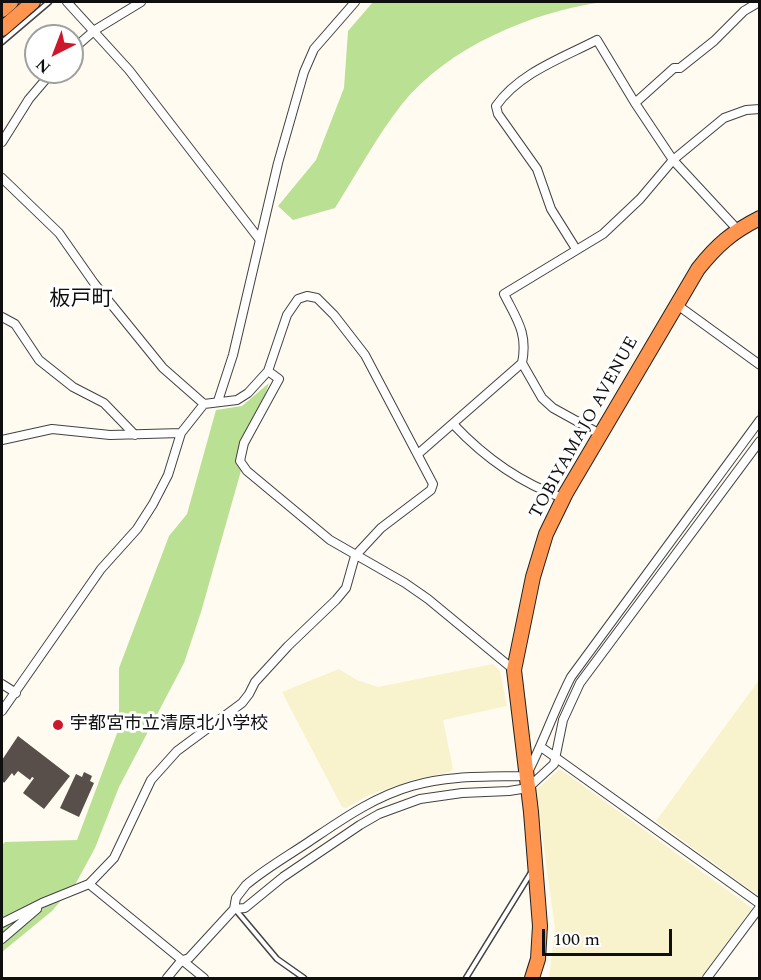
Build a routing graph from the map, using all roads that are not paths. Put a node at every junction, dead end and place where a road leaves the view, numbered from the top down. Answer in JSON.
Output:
{"nodes":[{"id":1,"x":11,"y":2,"type":"edge"},
{"id":2,"x":33,"y":2,"type":"edge"},
{"id":3,"x":49,"y":2,"type":"edge"},
{"id":4,"x":67,"y":2,"type":"edge"},
{"id":5,"x":141,"y":2,"type":"edge"},
{"id":6,"x":355,"y":2,"type":"edge"},
{"id":7,"x":759,"y":2,"type":"edge"},
{"id":8,"x":2,"y":10,"type":"edge"},
{"id":9,"x":2,"y":29,"type":"edge"},
{"id":10,"x":95,"y":30,"type":"junction"},
{"id":11,"x":84,"y":40,"type":"edge"},
{"id":12,"x":2,"y":42,"type":"edge"},
{"id":13,"x":42,"y":84,"type":"edge"},
{"id":14,"x":635,"y":103,"type":"junction"},
{"id":15,"x":759,"y":109,"type":"edge"},
{"id":16,"x":2,"y":142,"type":"edge"},
{"id":17,"x":674,"y":160,"type":"junction"},
{"id":18,"x":2,"y":178,"type":"edge"},
{"id":19,"x":759,"y":218,"type":"edge"},
{"id":20,"x":737,"y":229,"type":"junction"},
{"id":21,"x":260,"y":240,"type":"junction"},
{"id":22,"x":576,"y":249,"type":"junction"},
{"id":23,"x":676,"y":304,"type":"junction"},
{"id":24,"x":2,"y":317,"type":"edge"},
{"id":25,"x":522,"y":363,"type":"junction"},
{"id":26,"x":759,"y":365,"type":"edge"},
{"id":27,"x":268,"y":371,"type":"junction"},
{"id":28,"x":218,"y":401,"type":"junction"},
{"id":29,"x":204,"y":404,"type":"junction"},
{"id":30,"x":759,"y":420,"type":"edge"},
{"id":31,"x":453,"y":424,"type":"junction"},
{"id":32,"x":181,"y":434,"type":"junction"},
{"id":33,"x":600,"y":434,"type":"junction"},
{"id":34,"x":135,"y":435,"type":"junction"},
{"id":35,"x":2,"y":440,"type":"edge"},
{"id":36,"x":759,"y":441,"type":"edge"},
{"id":37,"x":418,"y":454,"type":"junction"},
{"id":38,"x":563,"y":498,"type":"junction"},
{"id":39,"x":355,"y":556,"type":"junction"},
{"id":40,"x":514,"y":670,"type":"junction"},
{"id":41,"x":2,"y":684,"type":"edge"},
{"id":42,"x":16,"y":693,"type":"junction"},
{"id":43,"x":2,"y":711,"type":"edge"},
{"id":44,"x":541,"y":747,"type":"junction"},
{"id":45,"x":555,"y":757,"type":"junction"},
{"id":46,"x":527,"y":782,"type":"junction"},
{"id":47,"x":535,"y":869,"type":"junction"},
{"id":48,"x":90,"y":884,"type":"junction"},
{"id":49,"x":42,"y":903,"type":"junction"},
{"id":50,"x":759,"y":906,"type":"edge"},
{"id":51,"x":234,"y":909,"type":"junction"},
{"id":52,"x":2,"y":923,"type":"edge"},
{"id":53,"x":2,"y":939,"type":"edge"},
{"id":54,"x":181,"y":961,"type":"junction"},
{"id":55,"x":167,"y":978,"type":"edge"},
{"id":56,"x":204,"y":978,"type":"edge"},
{"id":57,"x":304,"y":978,"type":"edge"},
{"id":58,"x":466,"y":978,"type":"edge"},
{"id":59,"x":532,"y":978,"type":"edge"},
{"id":60,"x":707,"y":978,"type":"edge"}],
"edges":[{"from":1,"to":8,"type":"highway"},
{"from":2,"to":9,"type":"highway"},
{"from":3,"to":12,"type":"lane"},
{"from":4,"to":10,"type":"street"},
{"from":5,"to":10,"type":"street"},
{"from":6,"to":21,"type":"street"},
{"from":7,"to":14,"type":"street"},
{"from":10,"to":11,"type":"street"},
{"from":10,"to":21,"type":"street"},
{"from":13,"to":16,"type":"street"},
{"from":14,"to":17,"type":"street"},
{"from":14,"to":22,"type":"street"},
{"from":15,"to":17,"type":"street"},
{"from":17,"to":20,"type":"street"},
{"from":17,"to":22,"type":"street"},
{"from":18,"to":29,"type":"street"},
{"from":19,"to":20,"type":"highway","name":"TOBIYAMAJO AVENUE"},
{"from":20,"to":23,"type":"highway","name":"TOBIYAMAJO AVENUE"},
{"from":21,"to":28,"type":"street"},
{"from":22,"to":25,"type":"street"},
{"from":23,"to":26,"type":"street"},
{"from":23,"to":33,"type":"highway","name":"TOBIYAMAJO AVENUE"},
{"from":24,"to":34,"type":"street"},
{"from":25,"to":31,"type":"street"},
{"from":25,"to":33,"type":"street"},
{"from":27,"to":28,"type":"street"},
{"from":27,"to":37,"type":"street"},
{"from":27,"to":39,"type":"street"},
{"from":28,"to":29,"type":"street"},
{"from":29,"to":32,"type":"street"},
{"from":30,"to":44,"type":"street"},
{"from":31,"to":37,"type":"street"},
{"from":31,"to":38,"type":"street"},
{"from":32,"to":34,"type":"street"},
{"from":32,"to":42,"type":"street"},
{"from":33,"to":38,"type":"highway","name":"TOBIYAMAJO AVENUE"},
{"from":34,"to":35,"type":"street"},
{"from":36,"to":45,"type":"street"},
{"from":37,"to":39,"type":"street"},
{"from":38,"to":40,"type":"highway","name":"TOBIYAMAJO AVENUE"},
{"from":39,"to":40,"type":"street"},
{"from":39,"to":48,"type":"street"},
{"from":40,"to":46,"type":"highway","name":"TOBIYAMAJO AVENUE"},
{"from":41,"to":42,"type":"street"},
{"from":42,"to":43,"type":"street"},
{"from":44,"to":45,"type":"street"},
{"from":44,"to":46,"type":"street"},
{"from":45,"to":46,"type":"street"},
{"from":45,"to":50,"type":"street"},
{"from":46,"to":47,"type":"highway","name":"TOBIYAMAJO AVENUE"},
{"from":46,"to":51,"type":"street"},
{"from":46,"to":51,"type":"street"},
{"from":47,"to":58,"type":"lane"},
{"from":47,"to":59,"type":"highway","name":"TOBIYAMAJO AVENUE"},
{"from":48,"to":49,"type":"street"},
{"from":48,"to":54,"type":"street"},
{"from":49,"to":52,"type":"street"},
{"from":49,"to":53,"type":"street"},
{"from":50,"to":60,"type":"street"},
{"from":51,"to":54,"type":"street"},
{"from":51,"to":57,"type":"lane"},
{"from":54,"to":55,"type":"street"},
{"from":54,"to":56,"type":"street"}]}
